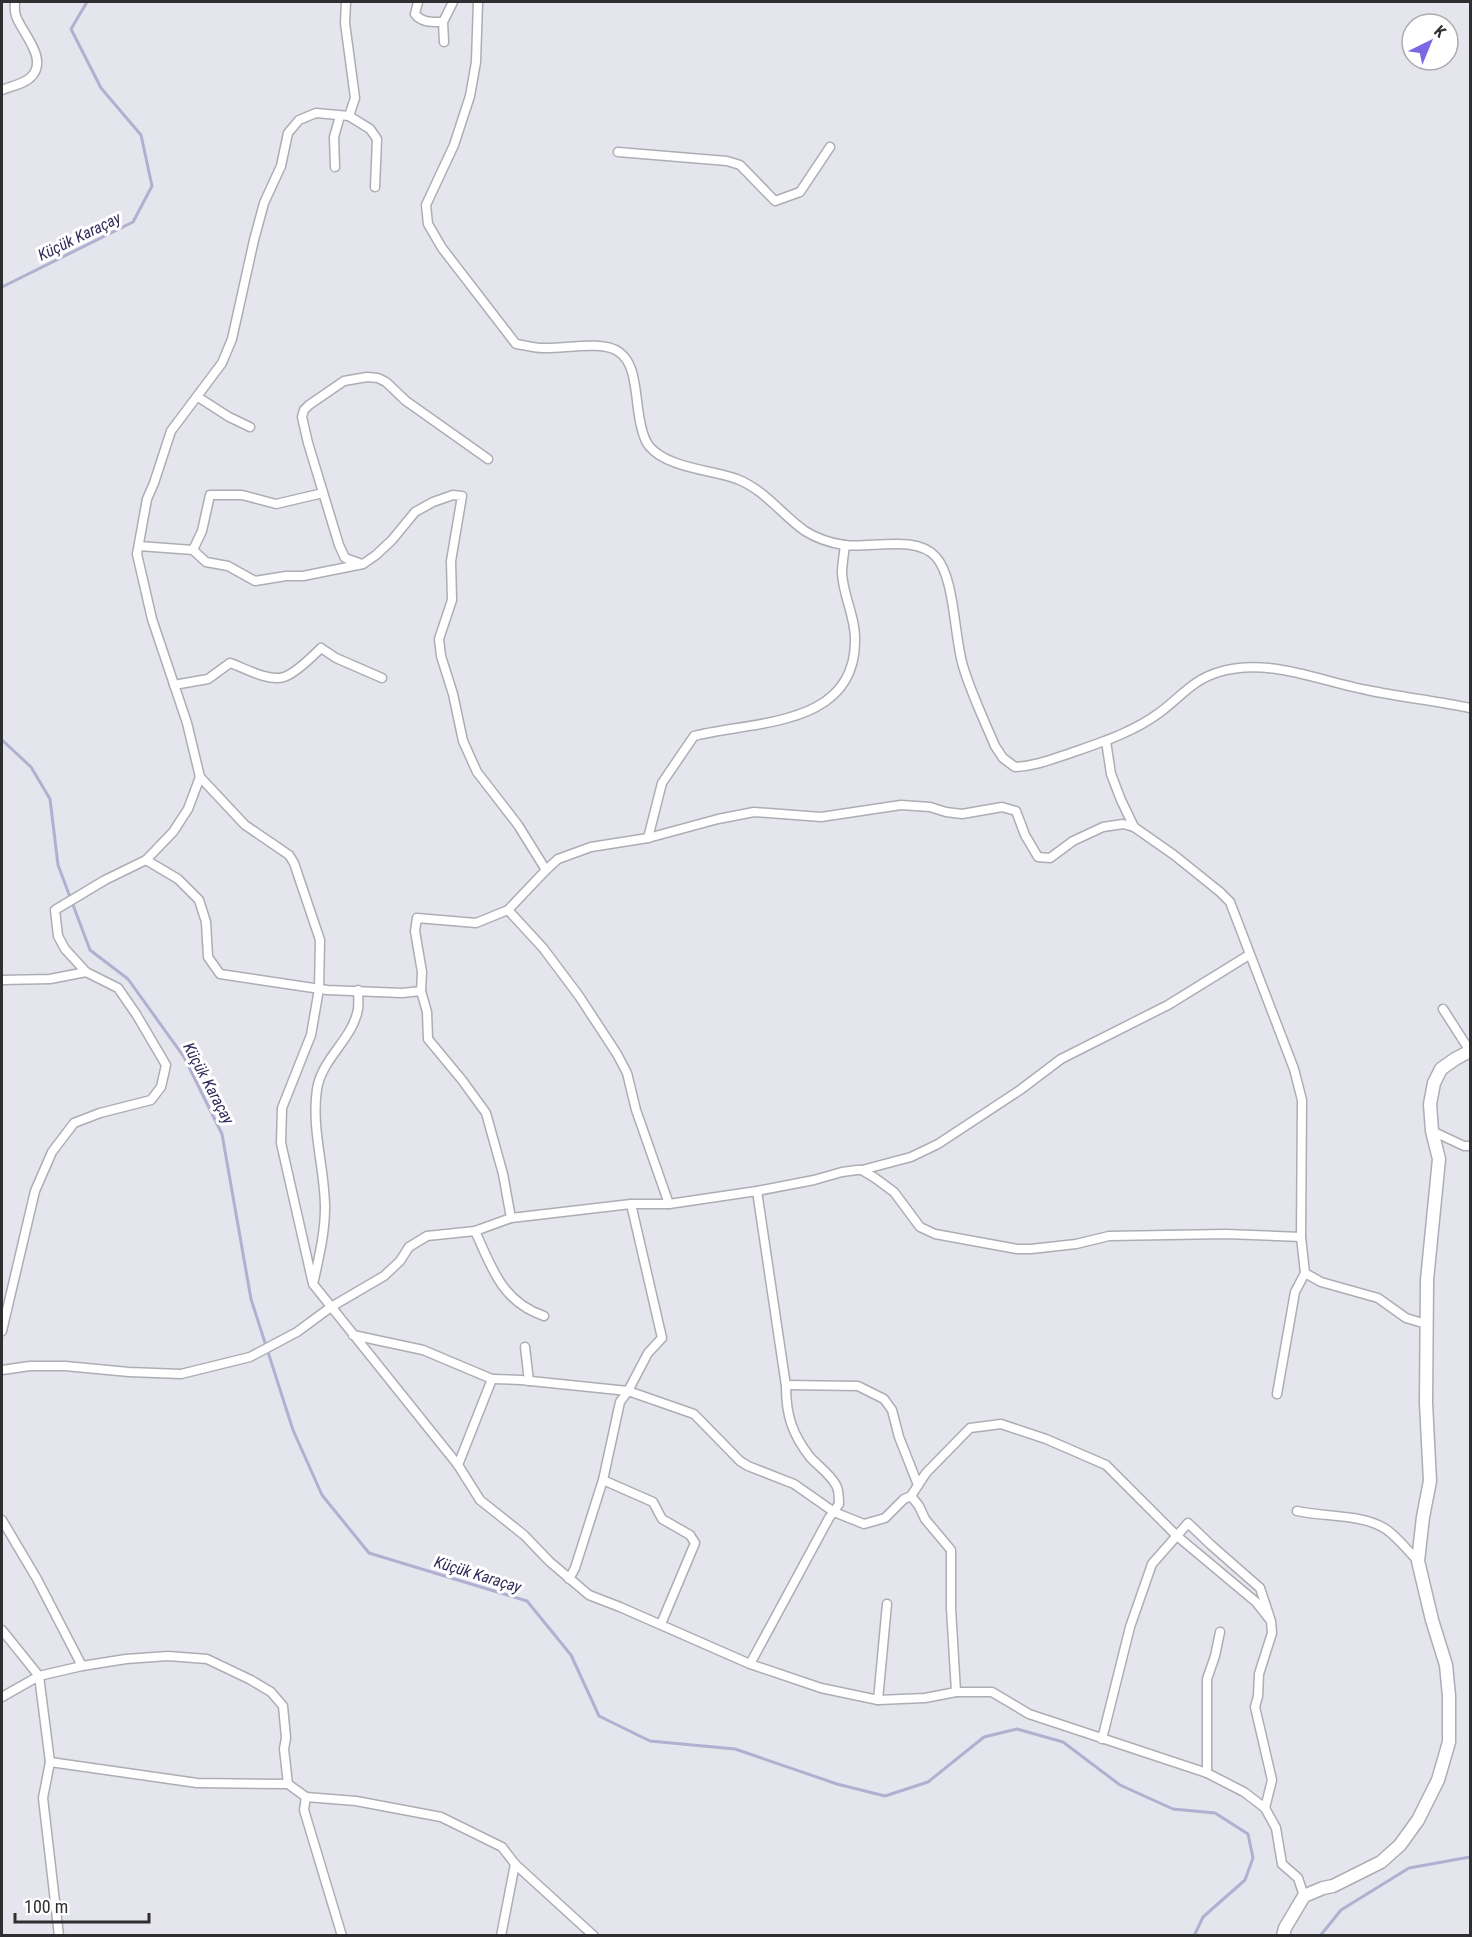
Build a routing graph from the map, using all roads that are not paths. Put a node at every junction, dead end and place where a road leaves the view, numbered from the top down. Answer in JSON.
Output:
{"nodes":[{"id":1,"x":15,"y":2,"type":"edge"},
{"id":2,"x":346,"y":2,"type":"edge"},
{"id":3,"x":418,"y":2,"type":"edge"},
{"id":4,"x":453,"y":2,"type":"edge"},
{"id":5,"x":478,"y":2,"type":"edge"},
{"id":6,"x":442,"y":22,"type":"junction"},
{"id":7,"x":444,"y":42,"type":"dead end"},
{"id":8,"x":2,"y":90,"type":"edge"},
{"id":9,"x":344,"y":116,"type":"junction"},
{"id":10,"x":830,"y":147,"type":"dead end"},
{"id":11,"x":618,"y":152,"type":"dead end"},
{"id":12,"x":335,"y":167,"type":"dead end"},
{"id":13,"x":375,"y":187,"type":"dead end"},
{"id":14,"x":198,"y":397,"type":"junction"},
{"id":15,"x":250,"y":427,"type":"dead end"},
{"id":16,"x":488,"y":459,"type":"dead end"},
{"id":17,"x":323,"y":493,"type":"junction"},
{"id":18,"x":845,"y":545,"type":"junction"},
{"id":19,"x":140,"y":546,"type":"junction"},
{"id":20,"x":193,"y":550,"type":"junction"},
{"id":21,"x":363,"y":564,"type":"junction"},
{"id":22,"x":382,"y":678,"type":"dead end"},
{"id":23,"x":174,"y":685,"type":"junction"},
{"id":24,"x":1470,"y":708,"type":"edge"},
{"id":25,"x":1106,"y":741,"type":"junction"},
{"id":26,"x":200,"y":777,"type":"junction"},
{"id":27,"x":1134,"y":827,"type":"junction"},
{"id":28,"x":648,"y":838,"type":"junction"},
{"id":29,"x":146,"y":860,"type":"junction"},
{"id":30,"x":546,"y":870,"type":"junction"},
{"id":31,"x":508,"y":910,"type":"junction"},
{"id":32,"x":1249,"y":955,"type":"junction"},
{"id":33,"x":86,"y":972,"type":"junction"},
{"id":34,"x":2,"y":980,"type":"edge"},
{"id":35,"x":319,"y":989,"type":"junction"},
{"id":36,"x":358,"y":990,"type":"junction"},
{"id":37,"x":421,"y":991,"type":"junction"},
{"id":38,"x":1443,"y":1010,"type":"dead end"},
{"id":39,"x":1470,"y":1051,"type":"edge"},
{"id":40,"x":1432,"y":1131,"type":"junction"},
{"id":41,"x":1470,"y":1146,"type":"edge"},
{"id":42,"x":862,"y":1170,"type":"junction"},
{"id":43,"x":757,"y":1191,"type":"junction"},
{"id":44,"x":631,"y":1204,"type":"junction"},
{"id":45,"x":669,"y":1204,"type":"junction"},
{"id":46,"x":511,"y":1218,"type":"junction"},
{"id":47,"x":476,"y":1231,"type":"junction"},
{"id":48,"x":1301,"y":1237,"type":"junction"},
{"id":49,"x":1305,"y":1272,"type":"junction"},
{"id":50,"x":313,"y":1284,"type":"junction"},
{"id":51,"x":331,"y":1307,"type":"junction"},
{"id":52,"x":544,"y":1316,"type":"dead end"},
{"id":53,"x":1426,"y":1324,"type":"junction"},
{"id":54,"x":2,"y":1331,"type":"edge"},
{"id":55,"x":353,"y":1335,"type":"junction"},
{"id":56,"x":525,"y":1347,"type":"dead end"},
{"id":57,"x":2,"y":1370,"type":"edge"},
{"id":58,"x":492,"y":1379,"type":"junction"},
{"id":59,"x":529,"y":1381,"type":"junction"},
{"id":60,"x":786,"y":1384,"type":"junction"},
{"id":61,"x":628,"y":1391,"type":"junction"},
{"id":62,"x":1277,"y":1394,"type":"dead end"},
{"id":63,"x":458,"y":1465,"type":"junction"},
{"id":64,"x":603,"y":1480,"type":"junction"},
{"id":65,"x":918,"y":1485,"type":"junction"},
{"id":66,"x":911,"y":1496,"type":"junction"},
{"id":67,"x":1298,"y":1511,"type":"dead end"},
{"id":68,"x":834,"y":1512,"type":"junction"},
{"id":69,"x":2,"y":1520,"type":"edge"},
{"id":70,"x":1177,"y":1536,"type":"junction"},
{"id":71,"x":1418,"y":1561,"type":"junction"},
{"id":72,"x":569,"y":1579,"type":"junction"},
{"id":73,"x":887,"y":1604,"type":"dead end"},
{"id":74,"x":1270,"y":1621,"type":"junction"},
{"id":75,"x":661,"y":1624,"type":"junction"},
{"id":76,"x":2,"y":1630,"type":"edge"},
{"id":77,"x":1220,"y":1632,"type":"dead end"},
{"id":78,"x":750,"y":1664,"type":"junction"},
{"id":79,"x":82,"y":1666,"type":"junction"},
{"id":80,"x":39,"y":1676,"type":"junction"},
{"id":81,"x":956,"y":1692,"type":"junction"},
{"id":82,"x":2,"y":1697,"type":"edge"},
{"id":83,"x":878,"y":1700,"type":"junction"},
{"id":84,"x":1102,"y":1738,"type":"junction"},
{"id":85,"x":50,"y":1761,"type":"junction"},
{"id":86,"x":1207,"y":1773,"type":"junction"},
{"id":87,"x":288,"y":1784,"type":"junction"},
{"id":88,"x":306,"y":1797,"type":"junction"},
{"id":89,"x":1265,"y":1808,"type":"junction"},
{"id":90,"x":515,"y":1864,"type":"junction"},
{"id":91,"x":1304,"y":1896,"type":"junction"},
{"id":92,"x":59,"y":1935,"type":"edge"},
{"id":93,"x":342,"y":1935,"type":"edge"},
{"id":94,"x":501,"y":1935,"type":"edge"},
{"id":95,"x":594,"y":1935,"type":"edge"},
{"id":96,"x":1283,"y":1935,"type":"edge"}],
"edges":[{"from":1,"to":8,"type":"street"},
{"from":2,"to":9,"type":"street"},
{"from":3,"to":6,"type":"street"},
{"from":4,"to":6,"type":"street"},
{"from":5,"to":18,"type":"street"},
{"from":6,"to":7,"type":"street"},
{"from":9,"to":12,"type":"street"},
{"from":9,"to":13,"type":"street"},
{"from":9,"to":14,"type":"street"},
{"from":10,"to":11,"type":"street"},
{"from":14,"to":15,"type":"street"},
{"from":14,"to":19,"type":"street"},
{"from":16,"to":17,"type":"street"},
{"from":17,"to":20,"type":"street"},
{"from":17,"to":21,"type":"street"},
{"from":18,"to":25,"type":"street"},
{"from":18,"to":28,"type":"street"},
{"from":19,"to":20,"type":"street"},
{"from":19,"to":23,"type":"street"},
{"from":20,"to":21,"type":"street"},
{"from":21,"to":30,"type":"street"},
{"from":22,"to":23,"type":"street"},
{"from":23,"to":26,"type":"street"},
{"from":24,"to":25,"type":"street"},
{"from":25,"to":27,"type":"street"},
{"from":26,"to":29,"type":"street"},
{"from":26,"to":35,"type":"street"},
{"from":27,"to":28,"type":"street"},
{"from":27,"to":32,"type":"street"},
{"from":28,"to":30,"type":"street"},
{"from":29,"to":33,"type":"street"},
{"from":29,"to":35,"type":"street"},
{"from":30,"to":31,"type":"street"},
{"from":31,"to":37,"type":"street"},
{"from":31,"to":45,"type":"street"},
{"from":32,"to":42,"type":"street"},
{"from":32,"to":48,"type":"street"},
{"from":33,"to":34,"type":"street"},
{"from":33,"to":54,"type":"street"},
{"from":35,"to":36,"type":"street"},
{"from":35,"to":50,"type":"street"},
{"from":36,"to":37,"type":"street"},
{"from":36,"to":50,"type":"street"},
{"from":37,"to":46,"type":"street"},
{"from":38,"to":39,"type":"street"},
{"from":39,"to":40,"type":"street"},
{"from":40,"to":41,"type":"street"},
{"from":40,"to":53,"type":"street"},
{"from":42,"to":43,"type":"street"},
{"from":42,"to":48,"type":"street"},
{"from":43,"to":45,"type":"street"},
{"from":43,"to":60,"type":"street"},
{"from":44,"to":45,"type":"street"},
{"from":44,"to":46,"type":"street"},
{"from":44,"to":61,"type":"street"},
{"from":46,"to":47,"type":"street"},
{"from":47,"to":51,"type":"street"},
{"from":47,"to":52,"type":"street"},
{"from":48,"to":49,"type":"street"},
{"from":49,"to":53,"type":"street"},
{"from":49,"to":62,"type":"street"},
{"from":50,"to":51,"type":"street"},
{"from":51,"to":55,"type":"street"},
{"from":51,"to":57,"type":"street"},
{"from":53,"to":71,"type":"street"},
{"from":55,"to":58,"type":"street"},
{"from":55,"to":63,"type":"street"},
{"from":56,"to":59,"type":"street"},
{"from":58,"to":59,"type":"street"},
{"from":58,"to":63,"type":"street"},
{"from":59,"to":61,"type":"street"},
{"from":60,"to":65,"type":"street"},
{"from":60,"to":68,"type":"street"},
{"from":61,"to":64,"type":"street"},
{"from":61,"to":68,"type":"street"},
{"from":63,"to":72,"type":"street"},
{"from":64,"to":72,"type":"street"},
{"from":64,"to":75,"type":"street"},
{"from":65,"to":66,"type":"street"},
{"from":65,"to":70,"type":"street"},
{"from":66,"to":68,"type":"street"},
{"from":66,"to":81,"type":"street"},
{"from":67,"to":71,"type":"street"},
{"from":68,"to":78,"type":"street"},
{"from":69,"to":79,"type":"street"},
{"from":70,"to":74,"type":"street"},
{"from":70,"to":74,"type":"street"},
{"from":70,"to":84,"type":"street"},
{"from":71,"to":91,"type":"street"},
{"from":72,"to":75,"type":"street"},
{"from":73,"to":83,"type":"street"},
{"from":74,"to":89,"type":"street"},
{"from":75,"to":78,"type":"street"},
{"from":76,"to":80,"type":"street"},
{"from":77,"to":86,"type":"street"},
{"from":78,"to":83,"type":"street"},
{"from":79,"to":80,"type":"street"},
{"from":79,"to":87,"type":"street"},
{"from":80,"to":82,"type":"street"},
{"from":80,"to":85,"type":"street"},
{"from":81,"to":83,"type":"street"},
{"from":81,"to":84,"type":"street"},
{"from":84,"to":86,"type":"street"},
{"from":85,"to":87,"type":"street"},
{"from":85,"to":92,"type":"street"},
{"from":86,"to":89,"type":"street"},
{"from":87,"to":88,"type":"street"},
{"from":88,"to":90,"type":"street"},
{"from":88,"to":93,"type":"street"},
{"from":89,"to":91,"type":"street"},
{"from":90,"to":94,"type":"street"},
{"from":90,"to":95,"type":"street"},
{"from":91,"to":96,"type":"street"}]}
